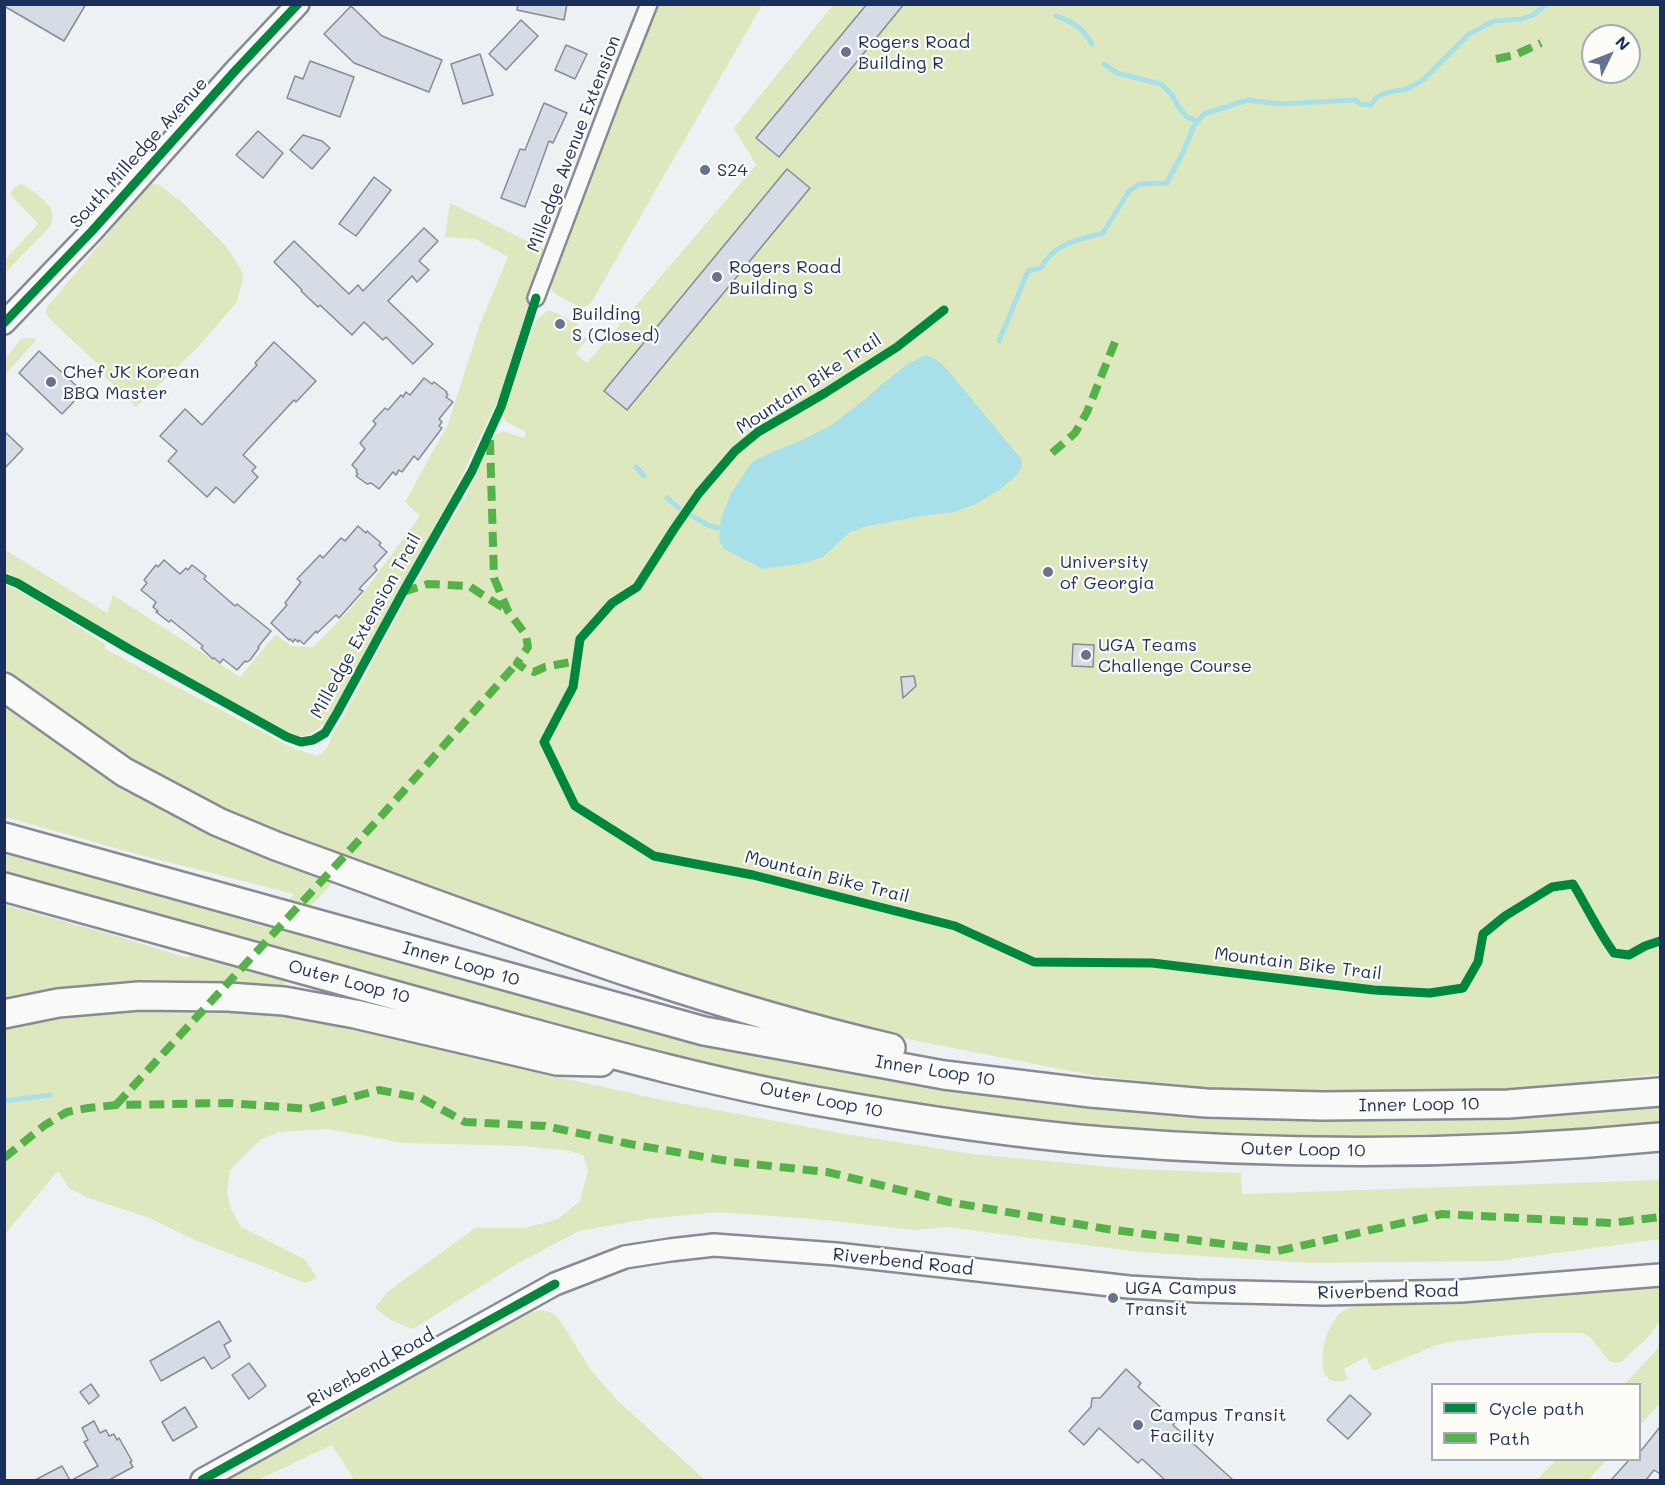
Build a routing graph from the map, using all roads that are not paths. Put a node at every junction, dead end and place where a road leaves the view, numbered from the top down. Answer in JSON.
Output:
{"nodes":[{"id":1,"x":298,"y":4,"type":"edge"},
{"id":2,"x":649,"y":4,"type":"edge"},
{"id":3,"x":536,"y":298,"type":"dead end"},
{"id":4,"x":27,"y":299,"type":"junction"},
{"id":5,"x":4,"y":307,"type":"edge"},
{"id":6,"x":4,"y":323,"type":"edge"},
{"id":7,"x":4,"y":687,"type":"edge"},
{"id":8,"x":4,"y":837,"type":"edge"},
{"id":9,"x":4,"y":887,"type":"edge"},
{"id":10,"x":4,"y":1014,"type":"edge"},
{"id":11,"x":641,"y":1062,"type":"junction"},
{"id":12,"x":1660,"y":1092,"type":"edge"},
{"id":13,"x":1091,"y":1094,"type":"junction"},
{"id":14,"x":1660,"y":1137,"type":"edge"},
{"id":15,"x":1660,"y":1275,"type":"edge"},
{"id":16,"x":202,"y":1480,"type":"edge"}],
"edges":[{"from":1,"to":4,"type":"street","name":"South Milledge Avenue"},
{"from":2,"to":3,"type":"street","name":"Milledge Avenue Extension"},
{"from":4,"to":5,"type":"street"},
{"from":4,"to":6,"type":"street","name":"South Milledge Avenue"},
{"from":7,"to":13,"type":"highway"},
{"from":8,"to":13,"type":"highway","name":"Inner Loop 10"},
{"from":9,"to":11,"type":"highway","name":"Outer Loop 10"},
{"from":10,"to":11,"type":"highway"},
{"from":11,"to":14,"type":"highway","name":"Outer Loop 10"},
{"from":12,"to":13,"type":"highway","name":"Inner Loop 10"},
{"from":15,"to":16,"type":"street","name":"Riverbend Road"}]}
